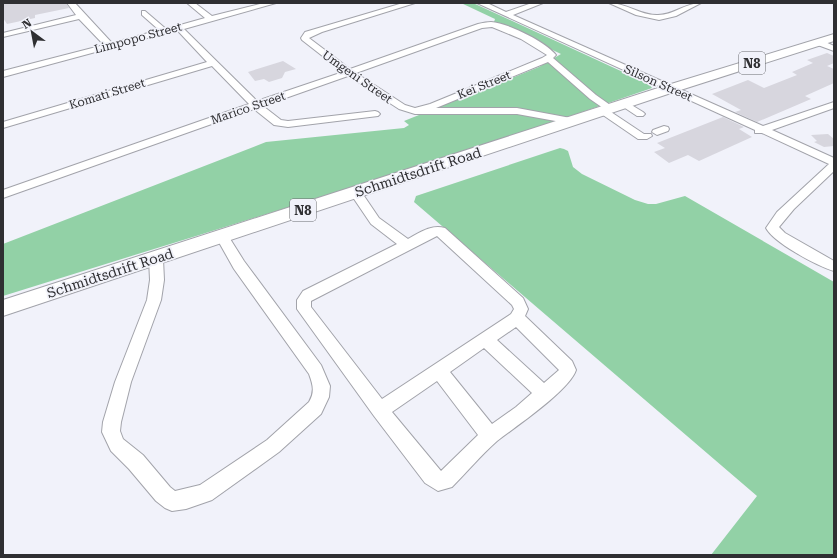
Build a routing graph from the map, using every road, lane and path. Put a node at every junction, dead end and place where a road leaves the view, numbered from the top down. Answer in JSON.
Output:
{"nodes":[{"id":1,"x":71,"y":3,"type":"edge"},
{"id":2,"x":191,"y":3,"type":"edge"},
{"id":3,"x":272,"y":3,"type":"edge"},
{"id":4,"x":411,"y":3,"type":"edge"},
{"id":5,"x":481,"y":3,"type":"edge"},
{"id":6,"x":539,"y":3,"type":"edge"},
{"id":7,"x":613,"y":3,"type":"edge"},
{"id":8,"x":698,"y":3,"type":"edge"},
{"id":9,"x":257,"y":5,"type":"edge"},
{"id":10,"x":145,"y":13,"type":"dead end"},
{"id":11,"x":507,"y":14,"type":"junction"},
{"id":12,"x":82,"y":16,"type":"junction"},
{"id":13,"x":211,"y":19,"type":"junction"},
{"id":14,"x":178,"y":28,"type":"junction"},
{"id":15,"x":164,"y":32,"type":"junction"},
{"id":16,"x":3,"y":35,"type":"edge"},
{"id":17,"x":834,"y":38,"type":"edge"},
{"id":18,"x":818,"y":42,"type":"junction"},
{"id":19,"x":110,"y":46,"type":"junction"},
{"id":20,"x":834,"y":50,"type":"edge"},
{"id":21,"x":550,"y":57,"type":"junction"},
{"id":22,"x":212,"y":63,"type":"junction"},
{"id":23,"x":350,"y":72,"type":"junction"},
{"id":24,"x":3,"y":74,"type":"edge"},
{"id":25,"x":671,"y":89,"type":"junction"},
{"id":26,"x":625,"y":104,"type":"junction"},
{"id":27,"x":255,"y":105,"type":"junction"},
{"id":28,"x":834,"y":105,"type":"edge"},
{"id":29,"x":606,"y":110,"type":"junction"},
{"id":30,"x":415,"y":111,"type":"junction"},
{"id":31,"x":701,"y":112,"type":"dead end"},
{"id":32,"x":375,"y":114,"type":"dead end"},
{"id":33,"x":640,"y":114,"type":"dead end"},
{"id":34,"x":572,"y":121,"type":"junction"},
{"id":35,"x":3,"y":126,"type":"edge"},
{"id":36,"x":763,"y":130,"type":"junction"},
{"id":37,"x":647,"y":136,"type":"dead end"},
{"id":38,"x":834,"y":164,"type":"edge"},
{"id":39,"x":356,"y":193,"type":"junction"},
{"id":40,"x":3,"y":194,"type":"edge"},
{"id":41,"x":222,"y":237,"type":"junction"},
{"id":42,"x":407,"y":245,"type":"junction"},
{"id":43,"x":156,"y":259,"type":"junction"},
{"id":44,"x":834,"y":266,"type":"edge"},
{"id":45,"x":3,"y":308,"type":"edge"},
{"id":46,"x":517,"y":318,"type":"junction"},
{"id":47,"x":485,"y":339,"type":"junction"},
{"id":48,"x":438,"y":370,"type":"junction"},
{"id":49,"x":544,"y":394,"type":"junction"},
{"id":50,"x":380,"y":410,"type":"junction"},
{"id":51,"x":490,"y":436,"type":"junction"}],
"edges":[{"from":1,"to":12,"type":"street"},
{"from":2,"to":13,"type":"street"},
{"from":3,"to":9,"type":"street","name":"Limpopo Street"},
{"from":4,"to":23,"type":"street","name":"Umgeni Street"},
{"from":5,"to":11,"type":"street","name":"Silson Street"},
{"from":6,"to":11,"type":"street"},
{"from":7,"to":8,"type":"street"},
{"from":9,"to":13,"type":"street","name":"Limpopo Street"},
{"from":10,"to":15,"type":"street"},
{"from":11,"to":25,"type":"street","name":"Silson Street"},
{"from":12,"to":16,"type":"street"},
{"from":12,"to":19,"type":"street"},
{"from":13,"to":14,"type":"street","name":"Limpopo Street"},
{"from":14,"to":15,"type":"street","name":"Limpopo Street"},
{"from":14,"to":22,"type":"street"},
{"from":15,"to":19,"type":"street","name":"Limpopo Street"},
{"from":17,"to":18,"type":"highway","name":"Schmidtsdrift Road","number":"N8"},
{"from":18,"to":20,"type":"street"},
{"from":18,"to":25,"type":"highway","name":"Schmidtsdrift Road","number":"N8"},
{"from":19,"to":24,"type":"street","name":"Limpopo Street"},
{"from":21,"to":23,"type":"street","name":"Marico Street"},
{"from":21,"to":29,"type":"street"},
{"from":21,"to":30,"type":"street","name":"Kei Street"},
{"from":22,"to":27,"type":"street"},
{"from":22,"to":35,"type":"street","name":"Komati Street"},
{"from":23,"to":27,"type":"street","name":"Marico Street"},
{"from":23,"to":30,"type":"street","name":"Umgeni Street"},
{"from":25,"to":26,"type":"highway","name":"Schmidtsdrift Road","number":"N8"},
{"from":25,"to":36,"type":"street","name":"Silson Street"},
{"from":26,"to":29,"type":"highway","name":"Schmidtsdrift Road","number":"N8"},
{"from":26,"to":33,"type":"street"},
{"from":27,"to":32,"type":"street"},
{"from":27,"to":40,"type":"street","name":"Marico Street"},
{"from":28,"to":36,"type":"street"},
{"from":29,"to":34,"type":"highway","name":"Schmidtsdrift Road","number":"N8"},
{"from":29,"to":37,"type":"street"},
{"from":30,"to":34,"type":"street"},
{"from":31,"to":36,"type":"street"},
{"from":34,"to":39,"type":"highway","name":"Schmidtsdrift Road","number":"N8"},
{"from":36,"to":38,"type":"street","name":"Silson Street"},
{"from":38,"to":44,"type":"street"},
{"from":39,"to":41,"type":"highway","name":"Schmidtsdrift Road","number":"N8"},
{"from":39,"to":42,"type":"street"},
{"from":41,"to":43,"type":"highway","name":"Schmidtsdrift Road","number":"N8"},
{"from":41,"to":43,"type":"street"},
{"from":42,"to":46,"type":"street"},
{"from":42,"to":50,"type":"street"},
{"from":43,"to":45,"type":"highway","name":"Schmidtsdrift Road","number":"N8"},
{"from":46,"to":47,"type":"street"},
{"from":46,"to":49,"type":"street"},
{"from":47,"to":48,"type":"street"},
{"from":47,"to":49,"type":"street"},
{"from":48,"to":50,"type":"street"},
{"from":48,"to":51,"type":"street"},
{"from":49,"to":51,"type":"street"},
{"from":50,"to":51,"type":"street"}]}
